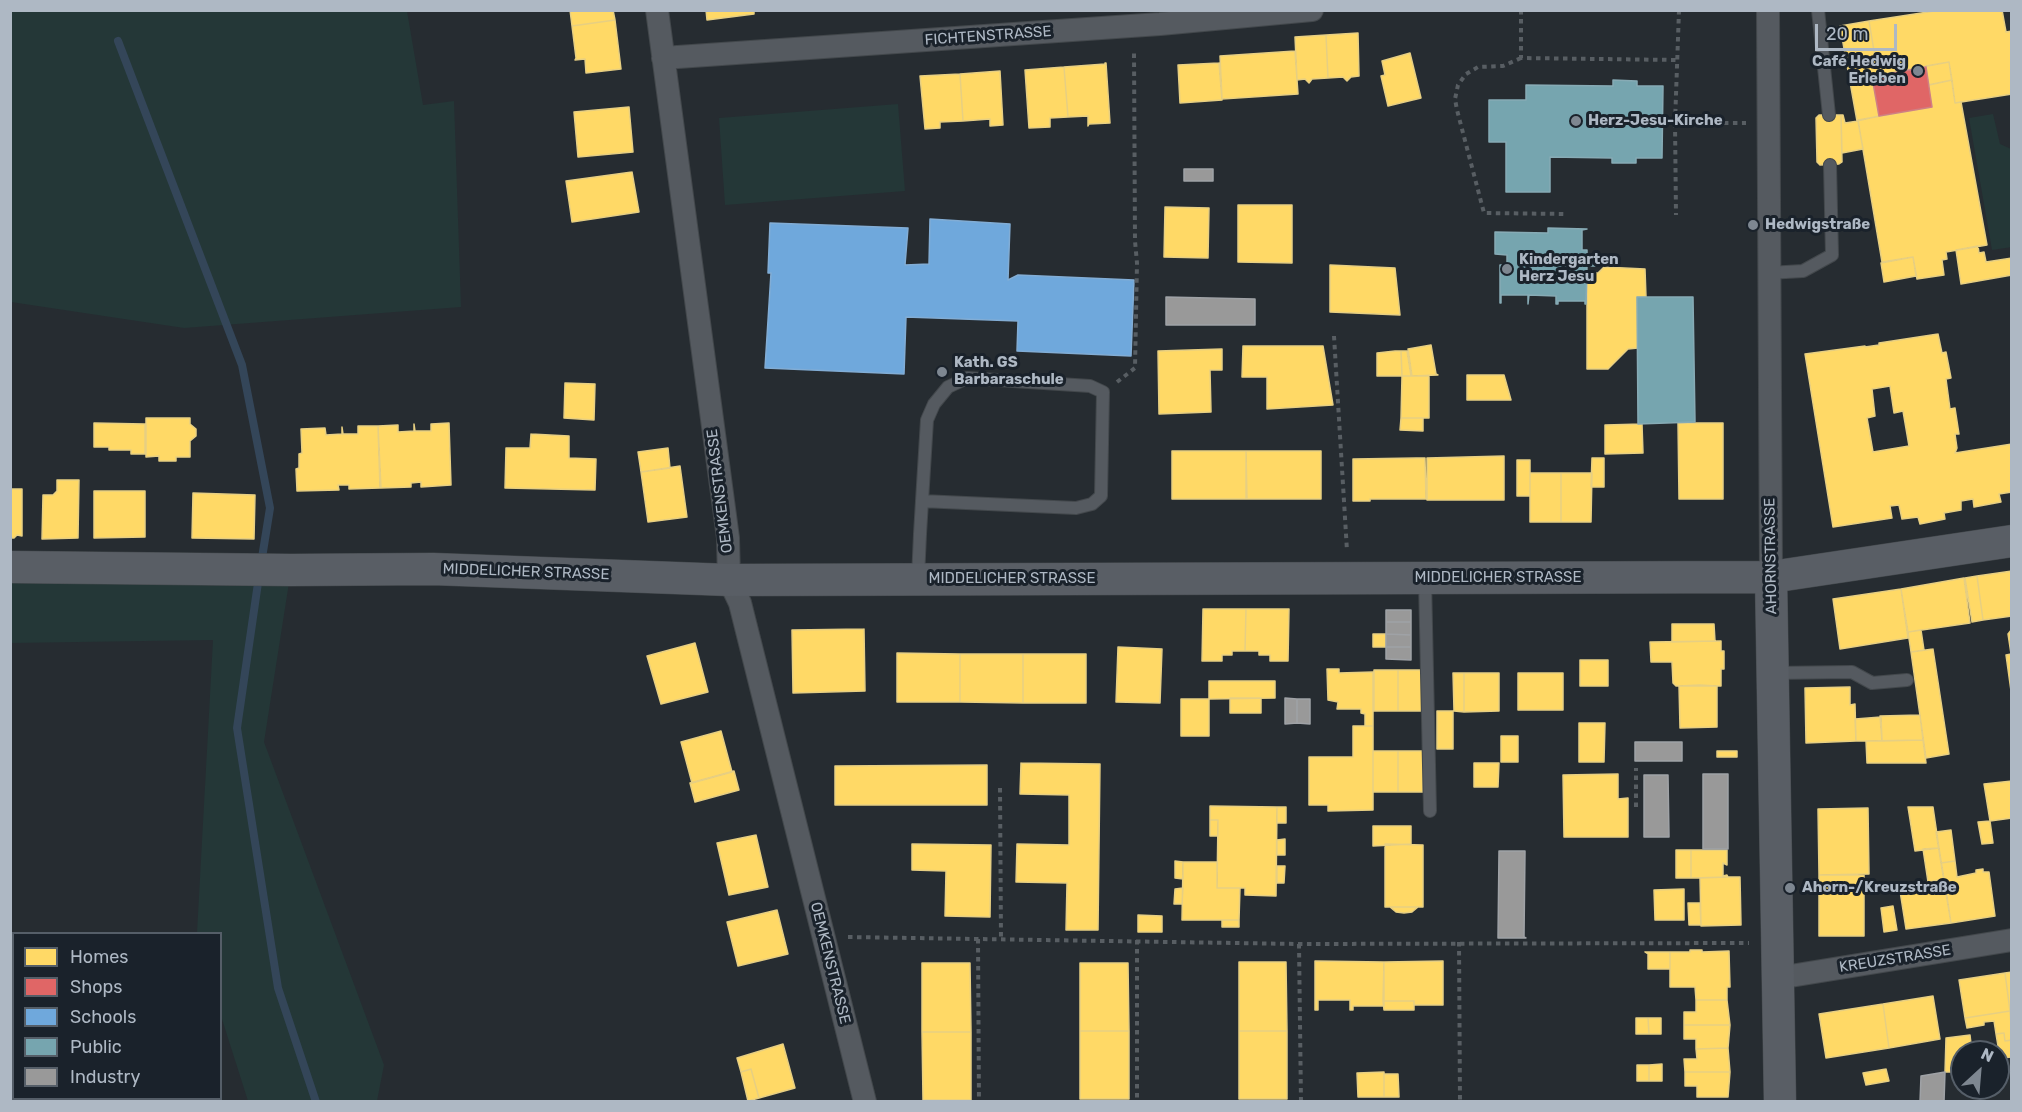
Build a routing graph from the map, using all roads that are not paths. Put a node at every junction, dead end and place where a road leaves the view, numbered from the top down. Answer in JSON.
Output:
{"nodes":[{"id":1,"x":657,"y":10,"type":"edge"},
{"id":2,"x":1312,"y":10,"type":"edge"},
{"id":3,"x":1767,"y":10,"type":"edge"},
{"id":4,"x":1818,"y":10,"type":"edge"},
{"id":5,"x":1165,"y":17,"type":"edge"},
{"id":6,"x":663,"y":58,"type":"junction"},
{"id":7,"x":1829,"y":115,"type":"dead end"},
{"id":8,"x":1830,"y":165,"type":"dead end"},
{"id":9,"x":1768,"y":273,"type":"junction"},
{"id":10,"x":922,"y":501,"type":"junction"},
{"id":11,"x":2012,"y":541,"type":"edge"},
{"id":12,"x":10,"y":567,"type":"edge"},
{"id":13,"x":1771,"y":577,"type":"junction"},
{"id":14,"x":1425,"y":578,"type":"junction"},
{"id":15,"x":729,"y":580,"type":"junction"},
{"id":16,"x":918,"y":580,"type":"junction"},
{"id":17,"x":1772,"y":673,"type":"junction"},
{"id":18,"x":1907,"y":680,"type":"dead end"},
{"id":19,"x":1430,"y":811,"type":"dead end"},
{"id":20,"x":2012,"y":940,"type":"edge"},
{"id":21,"x":1778,"y":978,"type":"junction"},
{"id":22,"x":865,"y":1101,"type":"edge"},
{"id":23,"x":1780,"y":1101,"type":"edge"}],
"edges":[{"from":1,"to":6,"type":"street","name":"OEMKENSTRASSE"},
{"from":2,"to":5,"type":"street","name":"FICHTENSTRASSE"},
{"from":3,"to":9,"type":"street","name":"AHORNSTRASSE"},
{"from":4,"to":7,"type":"lane"},
{"from":5,"to":6,"type":"street","name":"FICHTENSTRASSE"},
{"from":6,"to":15,"type":"street","name":"OEMKENSTRASSE"},
{"from":8,"to":9,"type":"lane"},
{"from":9,"to":13,"type":"street","name":"AHORNSTRASSE"},
{"from":10,"to":10,"type":"lane"},
{"from":10,"to":16,"type":"lane"},
{"from":11,"to":13,"type":"street","name":"MIDDELICHER STRASSE"},
{"from":12,"to":15,"type":"street","name":"MIDDELICHER STRASSE"},
{"from":13,"to":14,"type":"street","name":"MIDDELICHER STRASSE"},
{"from":13,"to":17,"type":"street","name":"AHORNSTRASSE"},
{"from":14,"to":16,"type":"street","name":"MIDDELICHER STRASSE"},
{"from":14,"to":19,"type":"lane"},
{"from":15,"to":16,"type":"street","name":"MIDDELICHER STRASSE"},
{"from":15,"to":22,"type":"street","name":"OEMKENSTRASSE"},
{"from":17,"to":18,"type":"lane"},
{"from":17,"to":21,"type":"street","name":"AHORNSTRASSE"},
{"from":20,"to":21,"type":"street","name":"KREUZSTRASSE"},
{"from":21,"to":23,"type":"street","name":"AHORNSTRASSE"}]}
